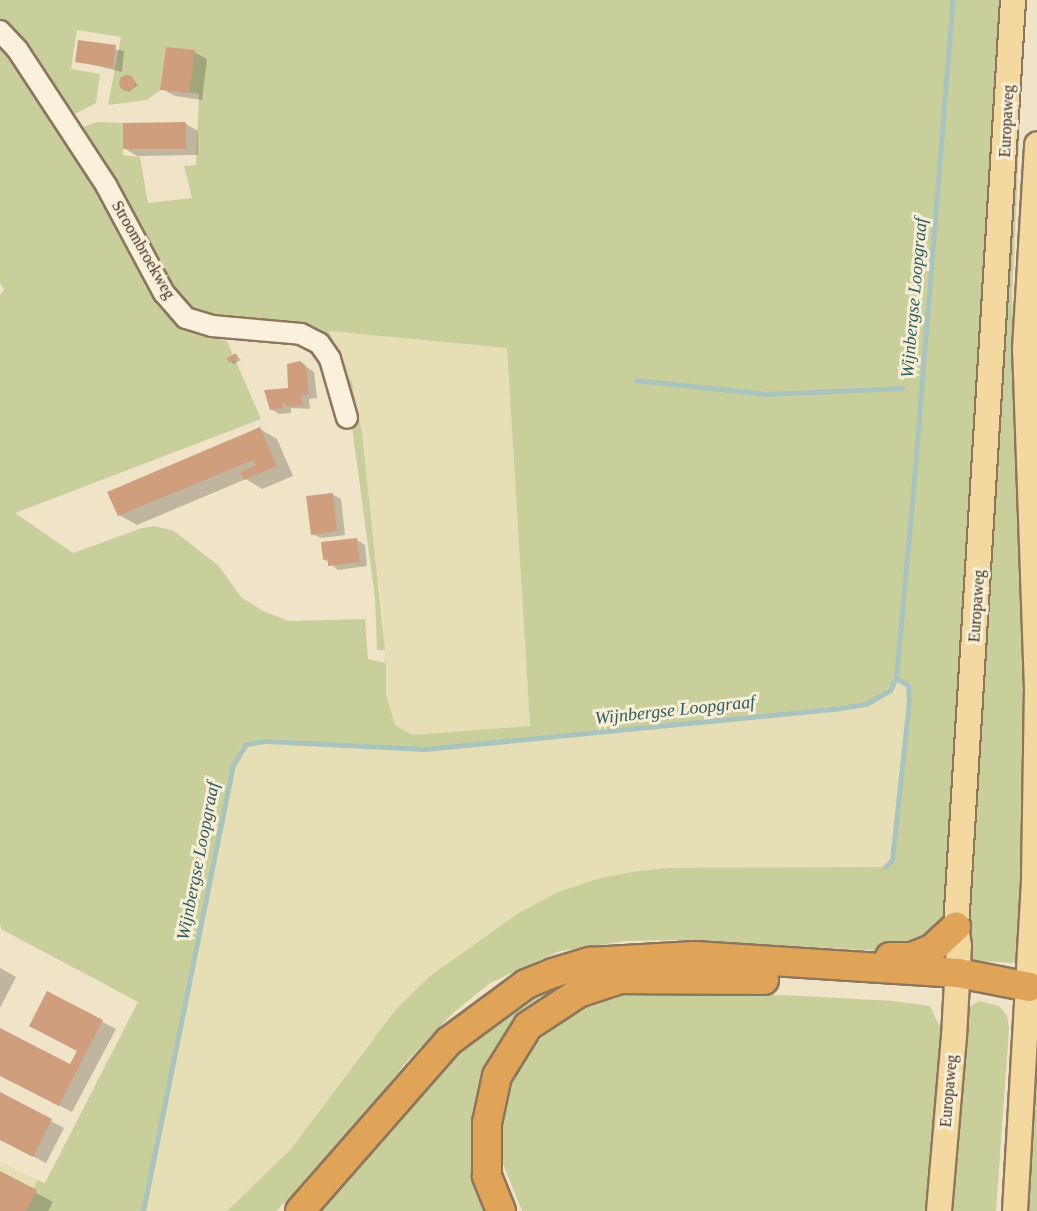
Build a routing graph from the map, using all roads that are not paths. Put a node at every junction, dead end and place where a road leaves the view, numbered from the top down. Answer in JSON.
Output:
{"nodes":[{"id":1,"x":1013,"y":0,"type":"edge"},
{"id":2,"x":0,"y":32,"type":"edge"},
{"id":3,"x":1037,"y":144,"type":"edge"},
{"id":4,"x":347,"y":418,"type":"dead end"},
{"id":5,"x":956,"y":927,"type":"junction"},
{"id":6,"x":829,"y":965,"type":"junction"},
{"id":7,"x":958,"y":982,"type":"junction"},
{"id":8,"x":1030,"y":987,"type":"junction"},
{"id":9,"x":300,"y":1211,"type":"edge"},
{"id":10,"x":501,"y":1211,"type":"edge"},
{"id":11,"x":939,"y":1211,"type":"edge"},
{"id":12,"x":1015,"y":1211,"type":"edge"}],
"edges":[{"from":1,"to":5,"type":"main road","name":"Europaweg"},
{"from":2,"to":4,"type":"street","name":"Stroombroekweg"},
{"from":3,"to":8,"type":"main road","name":"Europaweg"},
{"from":5,"to":6,"type":"highway"},
{"from":5,"to":7,"type":"main road","name":"Europaweg"},
{"from":6,"to":7,"type":"highway"},
{"from":6,"to":9,"type":"highway"},
{"from":7,"to":8,"type":"highway"},
{"from":7,"to":10,"type":"highway"},
{"from":7,"to":11,"type":"main road","name":"Europaweg"},
{"from":8,"to":12,"type":"main road","name":"Europaweg"}]}
